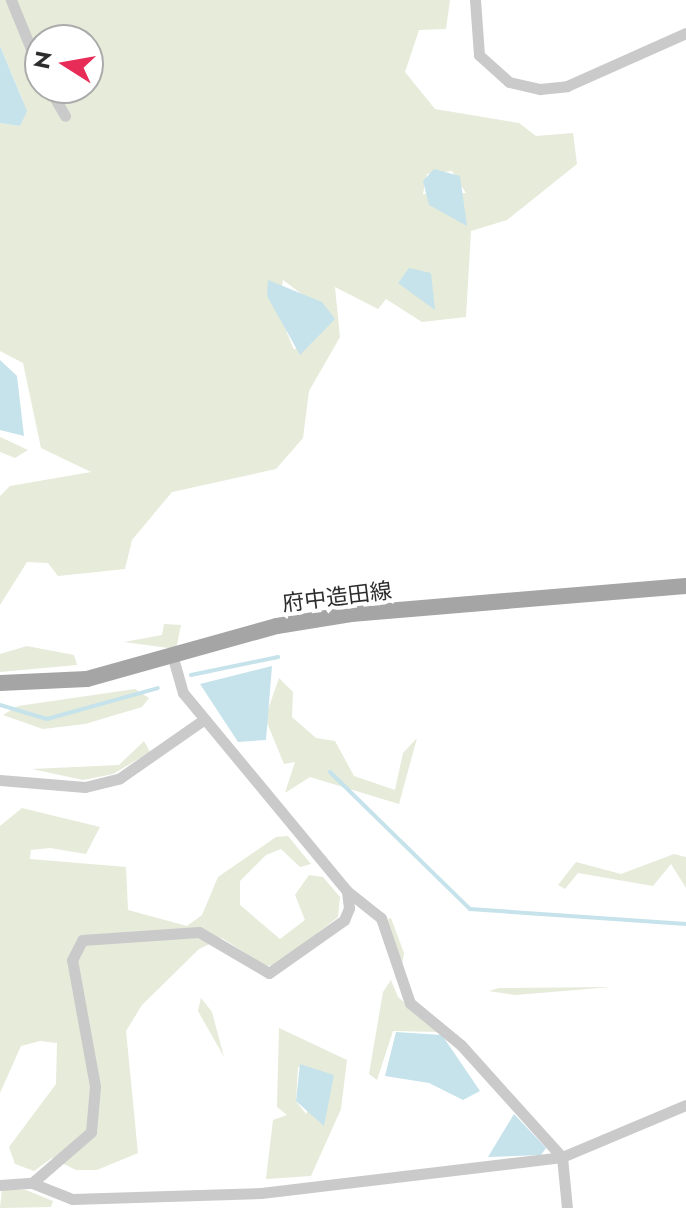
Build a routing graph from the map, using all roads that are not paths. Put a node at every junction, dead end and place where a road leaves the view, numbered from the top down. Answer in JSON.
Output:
{"nodes":[{"id":1,"x":11,"y":0,"type":"edge"},
{"id":2,"x":475,"y":0,"type":"edge"},
{"id":3,"x":24,"y":32,"type":"edge"},
{"id":4,"x":686,"y":33,"type":"edge"},
{"id":5,"x":58,"y":104,"type":"edge"},
{"id":6,"x":65,"y":116,"type":"dead end"},
{"id":7,"x":686,"y":586,"type":"edge"},
{"id":8,"x":173,"y":659,"type":"junction"},
{"id":9,"x":0,"y":683,"type":"edge"},
{"id":10,"x":203,"y":720,"type":"junction"},
{"id":11,"x":0,"y":780,"type":"edge"},
{"id":12,"x":347,"y":891,"type":"junction"},
{"id":13,"x":686,"y":1105,"type":"edge"},
{"id":14,"x":562,"y":1157,"type":"junction"},
{"id":15,"x":32,"y":1183,"type":"junction"},
{"id":16,"x":0,"y":1185,"type":"edge"},
{"id":17,"x":567,"y":1208,"type":"edge"}],
"edges":[{"from":1,"to":3,"type":"street"},
{"from":2,"to":4,"type":"street"},
{"from":5,"to":6,"type":"street"},
{"from":7,"to":8,"type":"main road","name":"府中造田線"},
{"from":8,"to":9,"type":"main road","name":"府中造田線"},
{"from":8,"to":10,"type":"street"},
{"from":10,"to":11,"type":"street"},
{"from":10,"to":12,"type":"street"},
{"from":12,"to":14,"type":"street"},
{"from":12,"to":15,"type":"street"},
{"from":13,"to":14,"type":"street"},
{"from":14,"to":15,"type":"street"},
{"from":14,"to":17,"type":"street"},
{"from":15,"to":16,"type":"street"}]}
